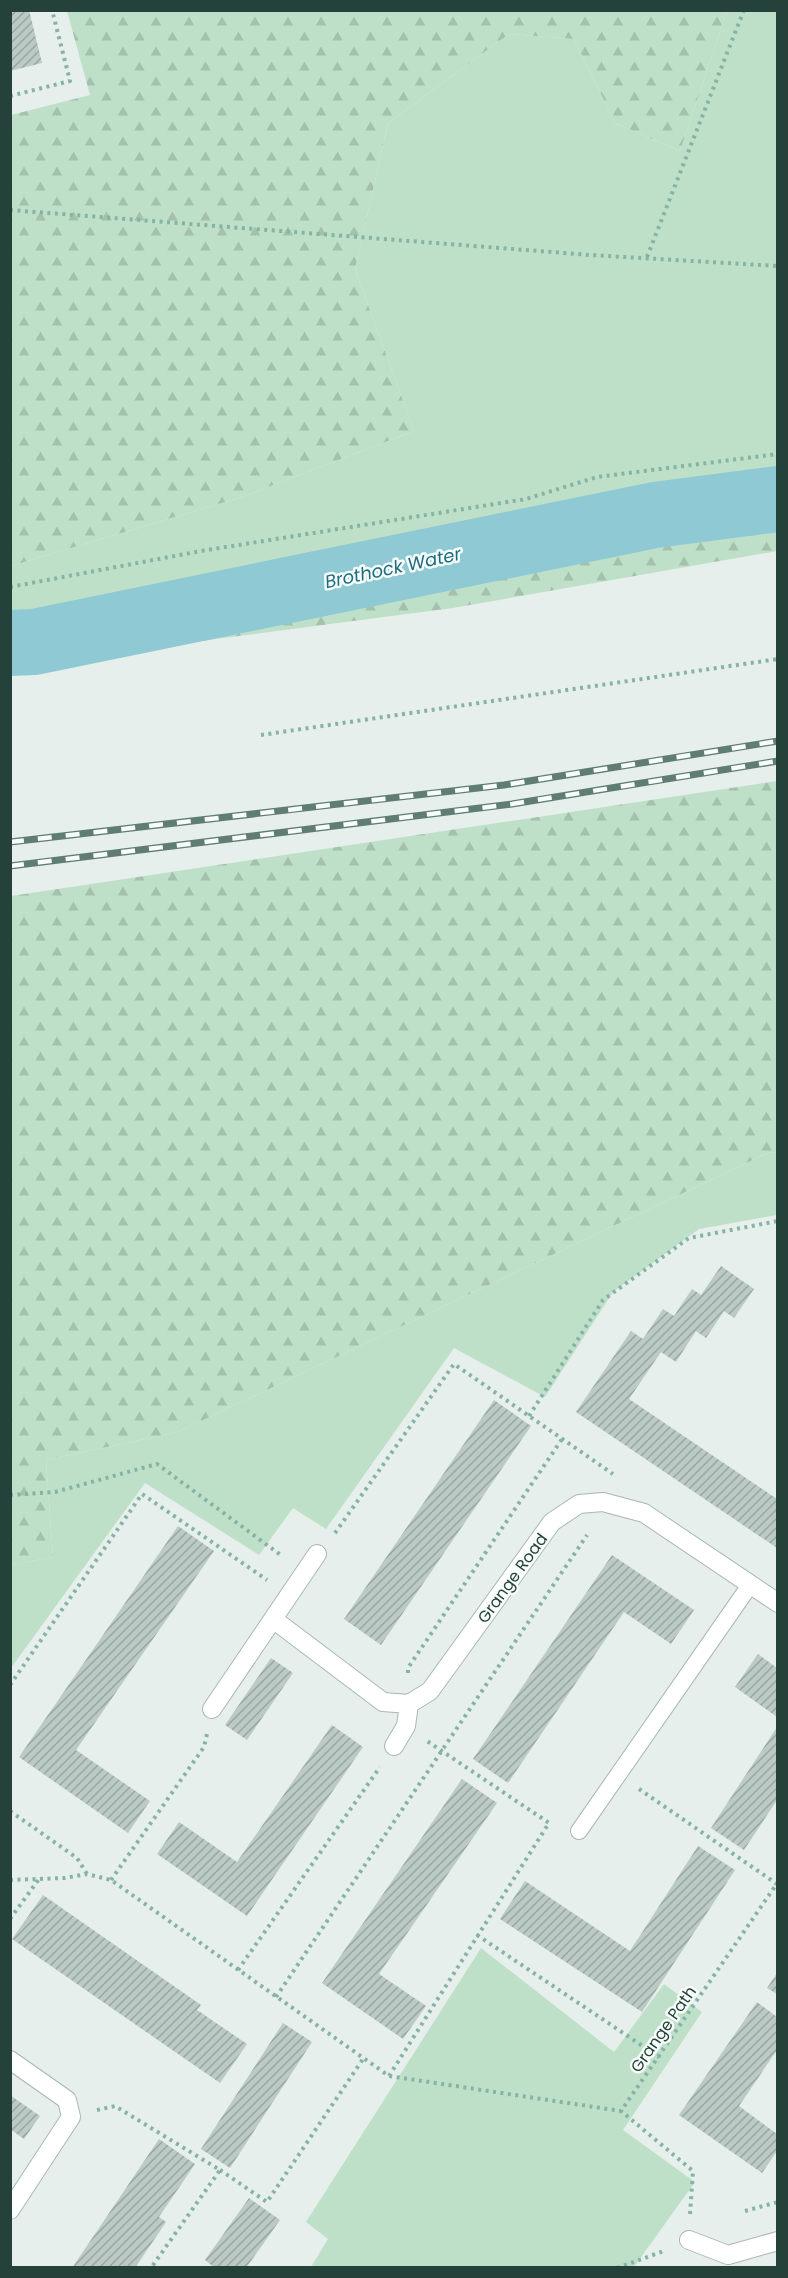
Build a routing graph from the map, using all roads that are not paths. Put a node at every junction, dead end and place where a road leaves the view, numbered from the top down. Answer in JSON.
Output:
{"nodes":[{"id":1,"x":317,"y":1554,"type":"road end"},
{"id":2,"x":750,"y":1585,"type":"junction"},
{"id":3,"x":777,"y":1603,"type":"edge"},
{"id":4,"x":273,"y":1619,"type":"junction"},
{"id":5,"x":409,"y":1704,"type":"junction"},
{"id":6,"x":212,"y":1709,"type":"road end"},
{"id":7,"x":394,"y":1746,"type":"road end"},
{"id":8,"x":579,"y":1831,"type":"dead end"},
{"id":9,"x":10,"y":2060,"type":"edge"},
{"id":10,"x":10,"y":2210,"type":"edge"},
{"id":11,"x":688,"y":2240,"type":"road end"},
{"id":12,"x":777,"y":2241,"type":"edge"}],
"edges":[{"from":1,"to":4,"type":"street"},
{"from":2,"to":3,"type":"street","name":"Grange Road"},
{"from":2,"to":5,"type":"street","name":"Grange Road"},
{"from":2,"to":8,"type":"lane"},
{"from":4,"to":5,"type":"street"},
{"from":4,"to":6,"type":"street"},
{"from":5,"to":7,"type":"street"},
{"from":9,"to":10,"type":"street"},
{"from":11,"to":12,"type":"street"}]}
